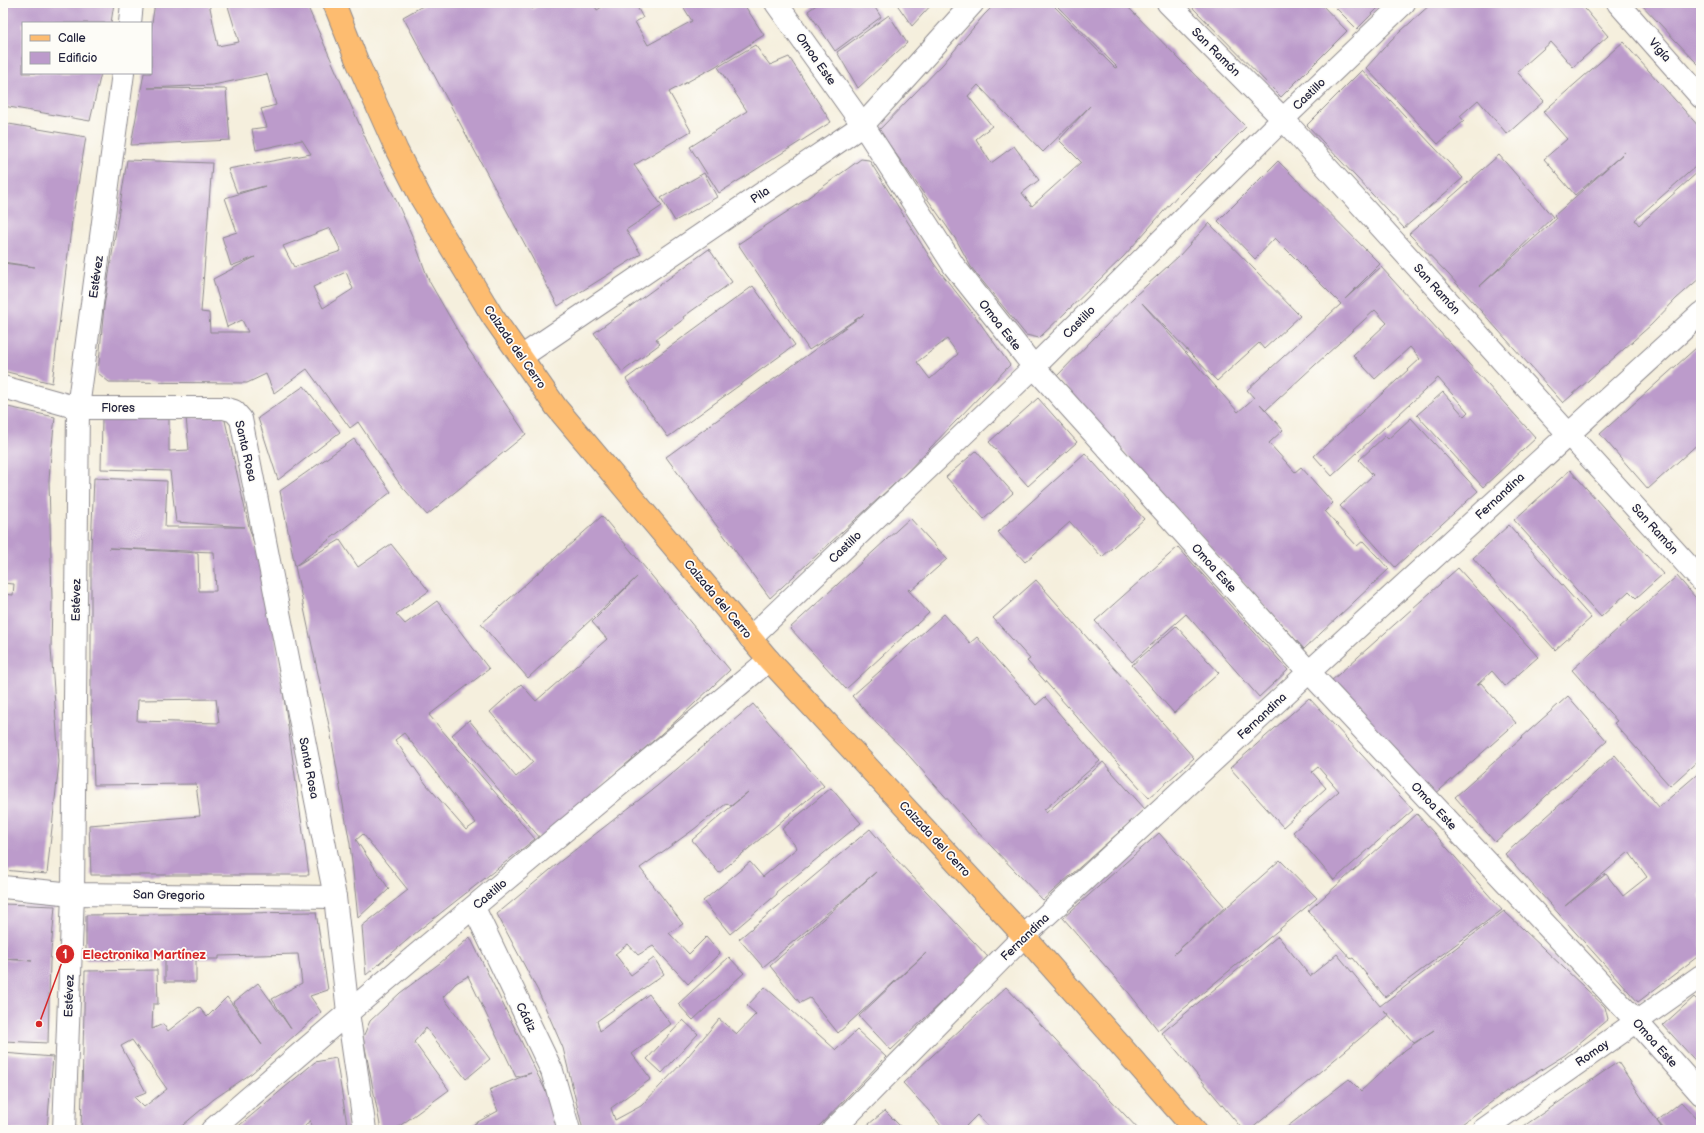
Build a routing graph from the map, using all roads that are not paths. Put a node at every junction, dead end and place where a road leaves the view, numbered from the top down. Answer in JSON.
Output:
{"nodes":[{"id":1,"x":132,"y":3,"type":"edge"},
{"id":2,"x":334,"y":3,"type":"edge"},
{"id":3,"x":776,"y":3,"type":"edge"},
{"id":4,"x":973,"y":3,"type":"edge"},
{"id":5,"x":1168,"y":3,"type":"edge"},
{"id":6,"x":1404,"y":3,"type":"edge"},
{"id":7,"x":1618,"y":3,"type":"edge"},
{"id":8,"x":130,"y":22,"type":"edge"},
{"id":9,"x":123,"y":74,"type":"edge"},
{"id":10,"x":1701,"y":96,"type":"edge"},
{"id":11,"x":1283,"y":119,"type":"junction"},
{"id":12,"x":863,"y":125,"type":"junction"},
{"id":13,"x":1701,"y":313,"type":"edge"},
{"id":14,"x":521,"y":357,"type":"junction"},
{"id":15,"x":1034,"y":367,"type":"junction"},
{"id":16,"x":3,"y":387,"type":"edge"},
{"id":17,"x":78,"y":408,"type":"junction"},
{"id":18,"x":234,"y":411,"type":"joint"},
{"id":19,"x":1568,"y":433,"type":"junction"},
{"id":20,"x":1701,"y":580,"type":"edge"},
{"id":21,"x":750,"y":638,"type":"junction"},
{"id":22,"x":769,"y":660,"type":"junction"},
{"id":23,"x":1308,"y":672,"type":"junction"},
{"id":24,"x":3,"y":887,"type":"edge"},
{"id":25,"x":73,"y":894,"type":"junction"},
{"id":26,"x":335,"y":897,"type":"junction"},
{"id":27,"x":474,"y":908,"type":"junction"},
{"id":28,"x":1024,"y":936,"type":"junction"},
{"id":29,"x":1701,"y":976,"type":"edge"},
{"id":30,"x":348,"y":1012,"type":"junction"},
{"id":31,"x":1636,"y":1022,"type":"junction"},
{"id":32,"x":1701,"y":1094,"type":"edge"},
{"id":33,"x":64,"y":1130,"type":"edge"},
{"id":34,"x":212,"y":1130,"type":"edge"},
{"id":35,"x":365,"y":1130,"type":"edge"},
{"id":36,"x":569,"y":1130,"type":"edge"},
{"id":37,"x":833,"y":1130,"type":"edge"},
{"id":38,"x":1195,"y":1130,"type":"edge"},
{"id":39,"x":1483,"y":1130,"type":"edge"}],
"edges":[{"from":1,"to":8,"type":"street"},
{"from":2,"to":14,"type":"main road","name":"Calzada del Cerro"},
{"from":3,"to":12,"type":"street","name":"Omoa Este"},
{"from":4,"to":12,"type":"street","name":"Pila"},
{"from":5,"to":11,"type":"street","name":"San Ramón"},
{"from":6,"to":11,"type":"street","name":"Castillo"},
{"from":7,"to":10,"type":"street","name":"Vigía"},
{"from":9,"to":17,"type":"street","name":"Estévez"},
{"from":11,"to":15,"type":"street","name":"Castillo"},
{"from":11,"to":19,"type":"street","name":"San Ramón"},
{"from":12,"to":14,"type":"street","name":"Pila"},
{"from":12,"to":15,"type":"street","name":"Omoa Este"},
{"from":13,"to":19,"type":"street","name":"Fernandina"},
{"from":14,"to":21,"type":"main road","name":"Calzada del Cerro"},
{"from":15,"to":21,"type":"street","name":"Castillo"},
{"from":15,"to":23,"type":"street","name":"Omoa Este"},
{"from":16,"to":17,"type":"street","name":"Flores"},
{"from":17,"to":18,"type":"street","name":"Flores"},
{"from":17,"to":25,"type":"street","name":"Estévez"},
{"from":18,"to":26,"type":"street","name":"Santa Rosa"},
{"from":19,"to":20,"type":"street","name":"San Ramón"},
{"from":19,"to":23,"type":"street","name":"Fernandina"},
{"from":21,"to":22,"type":"main road","name":"Calzada del Cerro"},
{"from":22,"to":27,"type":"street","name":"Castillo"},
{"from":22,"to":28,"type":"main road","name":"Calzada del Cerro"},
{"from":23,"to":28,"type":"street","name":"Fernandina"},
{"from":23,"to":31,"type":"street","name":"Omoa Este"},
{"from":24,"to":25,"type":"street","name":"San Gregorio"},
{"from":25,"to":26,"type":"street","name":"San Gregorio"},
{"from":25,"to":33,"type":"street","name":"Estévez"},
{"from":26,"to":30,"type":"street","name":"Santa Rosa"},
{"from":27,"to":30,"type":"street","name":"Castillo"},
{"from":27,"to":36,"type":"street","name":"Cádiz"},
{"from":28,"to":37,"type":"street","name":"Fernandina"},
{"from":28,"to":38,"type":"main road","name":"Calzada del Cerro"},
{"from":29,"to":31,"type":"street","name":"Romay"},
{"from":30,"to":34,"type":"street","name":"Castillo"},
{"from":30,"to":35,"type":"street","name":"Santa Rosa"},
{"from":31,"to":32,"type":"street","name":"Omoa Este"},
{"from":31,"to":39,"type":"street","name":"Romay"}]}
